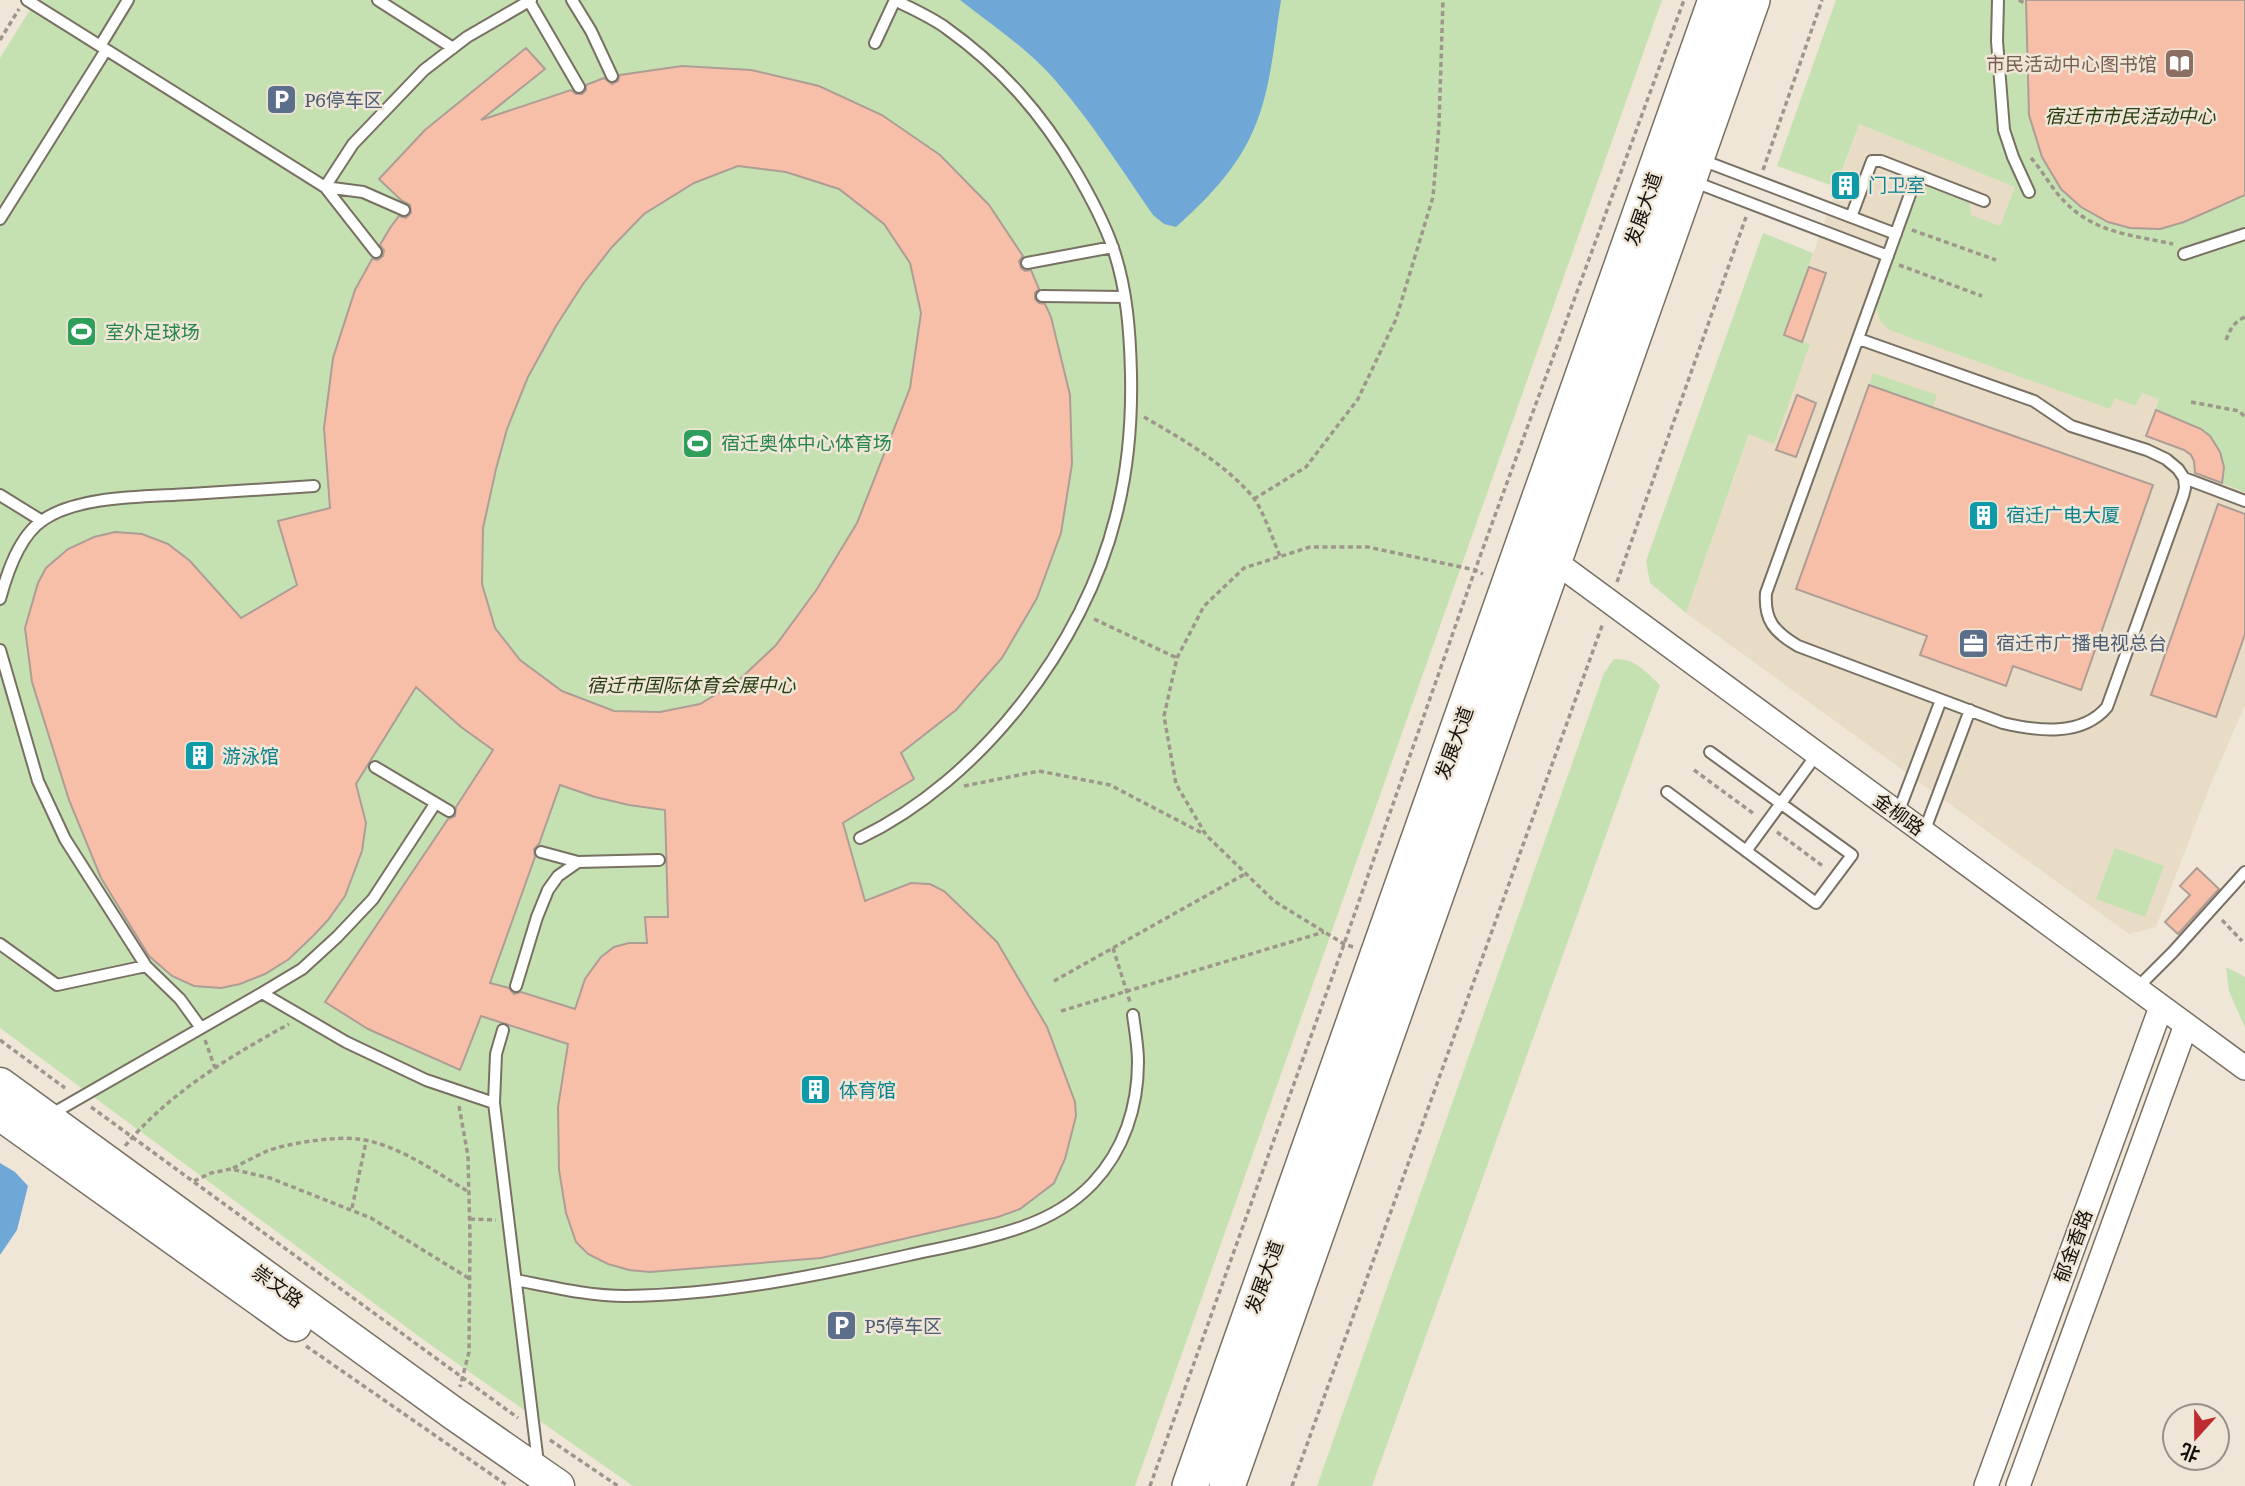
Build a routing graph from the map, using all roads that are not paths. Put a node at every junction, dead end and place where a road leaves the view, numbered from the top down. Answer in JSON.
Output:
{"nodes":[{"id":1,"x":26,"y":0,"type":"edge"},
{"id":2,"x":128,"y":0,"type":"edge"},
{"id":3,"x":378,"y":0,"type":"edge"},
{"id":4,"x":572,"y":0,"type":"edge"},
{"id":5,"x":1716,"y":0,"type":"edge"},
{"id":6,"x":1752,"y":0,"type":"edge"},
{"id":7,"x":1998,"y":0,"type":"edge"},
{"id":8,"x":530,"y":1,"type":"edge"},
{"id":9,"x":875,"y":43,"type":"dead end"},
{"id":10,"x":453,"y":47,"type":"junction"},
{"id":11,"x":103,"y":48,"type":"junction"},
{"id":12,"x":612,"y":76,"type":"dead end"},
{"id":13,"x":579,"y":87,"type":"dead end"},
{"id":14,"x":1676,"y":163,"type":"junction"},
{"id":15,"x":1917,"y":175,"type":"junction"},
{"id":16,"x":325,"y":187,"type":"junction"},
{"id":17,"x":2029,"y":192,"type":"dead end"},
{"id":18,"x":1984,"y":201,"type":"dead end"},
{"id":19,"x":404,"y":210,"type":"dead end"},
{"id":20,"x":1851,"y":217,"type":"junction"},
{"id":21,"x":0,"y":219,"type":"edge"},
{"id":22,"x":1898,"y":230,"type":"junction"},
{"id":23,"x":2245,"y":234,"type":"edge"},
{"id":24,"x":1113,"y":247,"type":"junction"},
{"id":25,"x":376,"y":253,"type":"dead end"},
{"id":26,"x":2184,"y":254,"type":"dead end"},
{"id":27,"x":1887,"y":258,"type":"junction"},
{"id":28,"x":1027,"y":263,"type":"dead end"},
{"id":29,"x":1042,"y":296,"type":"dead end"},
{"id":30,"x":1124,"y":297,"type":"junction"},
{"id":31,"x":1859,"y":339,"type":"junction"},
{"id":32,"x":2184,"y":478,"type":"junction"},
{"id":33,"x":314,"y":486,"type":"dead end"},
{"id":34,"x":0,"y":495,"type":"edge"},
{"id":35,"x":2245,"y":501,"type":"edge"},
{"id":36,"x":42,"y":521,"type":"junction"},
{"id":37,"x":1553,"y":560,"type":"junction"},
{"id":38,"x":0,"y":600,"type":"edge"},
{"id":39,"x":0,"y":650,"type":"edge"},
{"id":40,"x":1941,"y":699,"type":"junction"},
{"id":41,"x":1970,"y":710,"type":"junction"},
{"id":42,"x":1710,"y":751,"type":"dead end"},
{"id":43,"x":1817,"y":754,"type":"junction"},
{"id":44,"x":375,"y":767,"type":"dead end"},
{"id":45,"x":1667,"y":792,"type":"dead end"},
{"id":46,"x":1781,"y":803,"type":"junction"},
{"id":47,"x":435,"y":804,"type":"junction"},
{"id":48,"x":449,"y":811,"type":"dead end"},
{"id":49,"x":1898,"y":813,"type":"junction"},
{"id":50,"x":1924,"y":832,"type":"junction"},
{"id":51,"x":860,"y":838,"type":"dead end"},
{"id":52,"x":1746,"y":851,"type":"junction"},
{"id":53,"x":541,"y":852,"type":"dead end"},
{"id":54,"x":659,"y":860,"type":"dead end"},
{"id":55,"x":578,"y":862,"type":"junction"},
{"id":56,"x":2245,"y":872,"type":"edge"},
{"id":57,"x":0,"y":944,"type":"edge"},
{"id":58,"x":146,"y":966,"type":"junction"},
{"id":59,"x":516,"y":986,"type":"dead end"},
{"id":60,"x":2137,"y":988,"type":"junction"},
{"id":61,"x":262,"y":993,"type":"junction"},
{"id":62,"x":2161,"y":1007,"type":"junction"},
{"id":63,"x":1133,"y":1015,"type":"road end"},
{"id":64,"x":2186,"y":1025,"type":"junction"},
{"id":65,"x":201,"y":1028,"type":"junction"},
{"id":66,"x":503,"y":1030,"type":"dead end"},
{"id":67,"x":2245,"y":1068,"type":"edge"},
{"id":68,"x":0,"y":1084,"type":"edge"},
{"id":69,"x":494,"y":1102,"type":"junction"},
{"id":70,"x":0,"y":1114,"type":"edge"},
{"id":71,"x":46,"y":1118,"type":"junction"},
{"id":72,"x":516,"y":1280,"type":"junction"},
{"id":73,"x":539,"y":1482,"type":"edge"},
{"id":74,"x":1189,"y":1486,"type":"edge"},
{"id":75,"x":1227,"y":1486,"type":"edge"},
{"id":76,"x":1986,"y":1486,"type":"edge"},
{"id":77,"x":2018,"y":1486,"type":"edge"}],
"edges":[{"from":1,"to":11,"type":"lane"},
{"from":2,"to":11,"type":"lane"},
{"from":3,"to":10,"type":"lane"},
{"from":4,"to":12,"type":"lane"},
{"from":5,"to":14,"type":"main road","name":"发展大道"},
{"from":6,"to":14,"type":"main road","name":"发展大道"},
{"from":7,"to":17,"type":"lane"},
{"from":8,"to":10,"type":"lane"},
{"from":8,"to":13,"type":"lane"},
{"from":9,"to":24,"type":"lane"},
{"from":10,"to":16,"type":"lane"},
{"from":11,"to":16,"type":"lane"},
{"from":11,"to":21,"type":"lane"},
{"from":14,"to":20,"type":"lane"},
{"from":14,"to":27,"type":"lane"},
{"from":14,"to":37,"type":"main road","name":"发展大道"},
{"from":14,"to":74,"type":"main road","name":"发展大道"},
{"from":15,"to":18,"type":"lane"},
{"from":15,"to":20,"type":"lane"},
{"from":15,"to":22,"type":"lane"},
{"from":16,"to":19,"type":"lane"},
{"from":16,"to":25,"type":"lane"},
{"from":20,"to":22,"type":"lane"},
{"from":22,"to":27,"type":"lane"},
{"from":23,"to":26,"type":"lane"},
{"from":24,"to":28,"type":"lane"},
{"from":24,"to":30,"type":"lane"},
{"from":27,"to":31,"type":"lane"},
{"from":29,"to":30,"type":"lane"},
{"from":30,"to":51,"type":"lane"},
{"from":31,"to":32,"type":"lane"},
{"from":31,"to":40,"type":"lane"},
{"from":32,"to":35,"type":"lane"},
{"from":32,"to":41,"type":"lane"},
{"from":33,"to":36,"type":"lane"},
{"from":34,"to":36,"type":"lane"},
{"from":36,"to":38,"type":"lane"},
{"from":37,"to":43,"type":"street","name":"金柳路"},
{"from":37,"to":75,"type":"main road","name":"发展大道"},
{"from":39,"to":58,"type":"lane"},
{"from":40,"to":41,"type":"lane"},
{"from":40,"to":49,"type":"lane"},
{"from":41,"to":50,"type":"lane"},
{"from":42,"to":46,"type":"lane"},
{"from":43,"to":46,"type":"lane"},
{"from":43,"to":49,"type":"street","name":"金柳路"},
{"from":44,"to":47,"type":"lane"},
{"from":45,"to":52,"type":"lane"},
{"from":46,"to":52,"type":"lane"},
{"from":46,"to":52,"type":"lane"},
{"from":47,"to":48,"type":"lane"},
{"from":47,"to":61,"type":"lane"},
{"from":49,"to":50,"type":"street","name":"金柳路"},
{"from":50,"to":60,"type":"street","name":"金柳路"},
{"from":53,"to":55,"type":"lane"},
{"from":54,"to":55,"type":"lane"},
{"from":55,"to":59,"type":"lane"},
{"from":56,"to":60,"type":"lane"},
{"from":57,"to":58,"type":"lane"},
{"from":58,"to":65,"type":"lane"},
{"from":60,"to":62,"type":"street","name":"金柳路"},
{"from":61,"to":65,"type":"lane"},
{"from":61,"to":69,"type":"lane"},
{"from":62,"to":64,"type":"street","name":"金柳路"},
{"from":62,"to":76,"type":"street","name":"郁金香路"},
{"from":63,"to":72,"type":"lane"},
{"from":64,"to":67,"type":"street","name":"金柳路"},
{"from":64,"to":77,"type":"street","name":"郁金香路"},
{"from":65,"to":71,"type":"lane"},
{"from":66,"to":69,"type":"lane"},
{"from":68,"to":71,"type":"street","name":"崇文路"},
{"from":69,"to":72,"type":"lane"},
{"from":70,"to":73,"type":"street","name":"崇文路"},
{"from":71,"to":73,"type":"street","name":"崇文路"},
{"from":72,"to":73,"type":"lane"}]}
